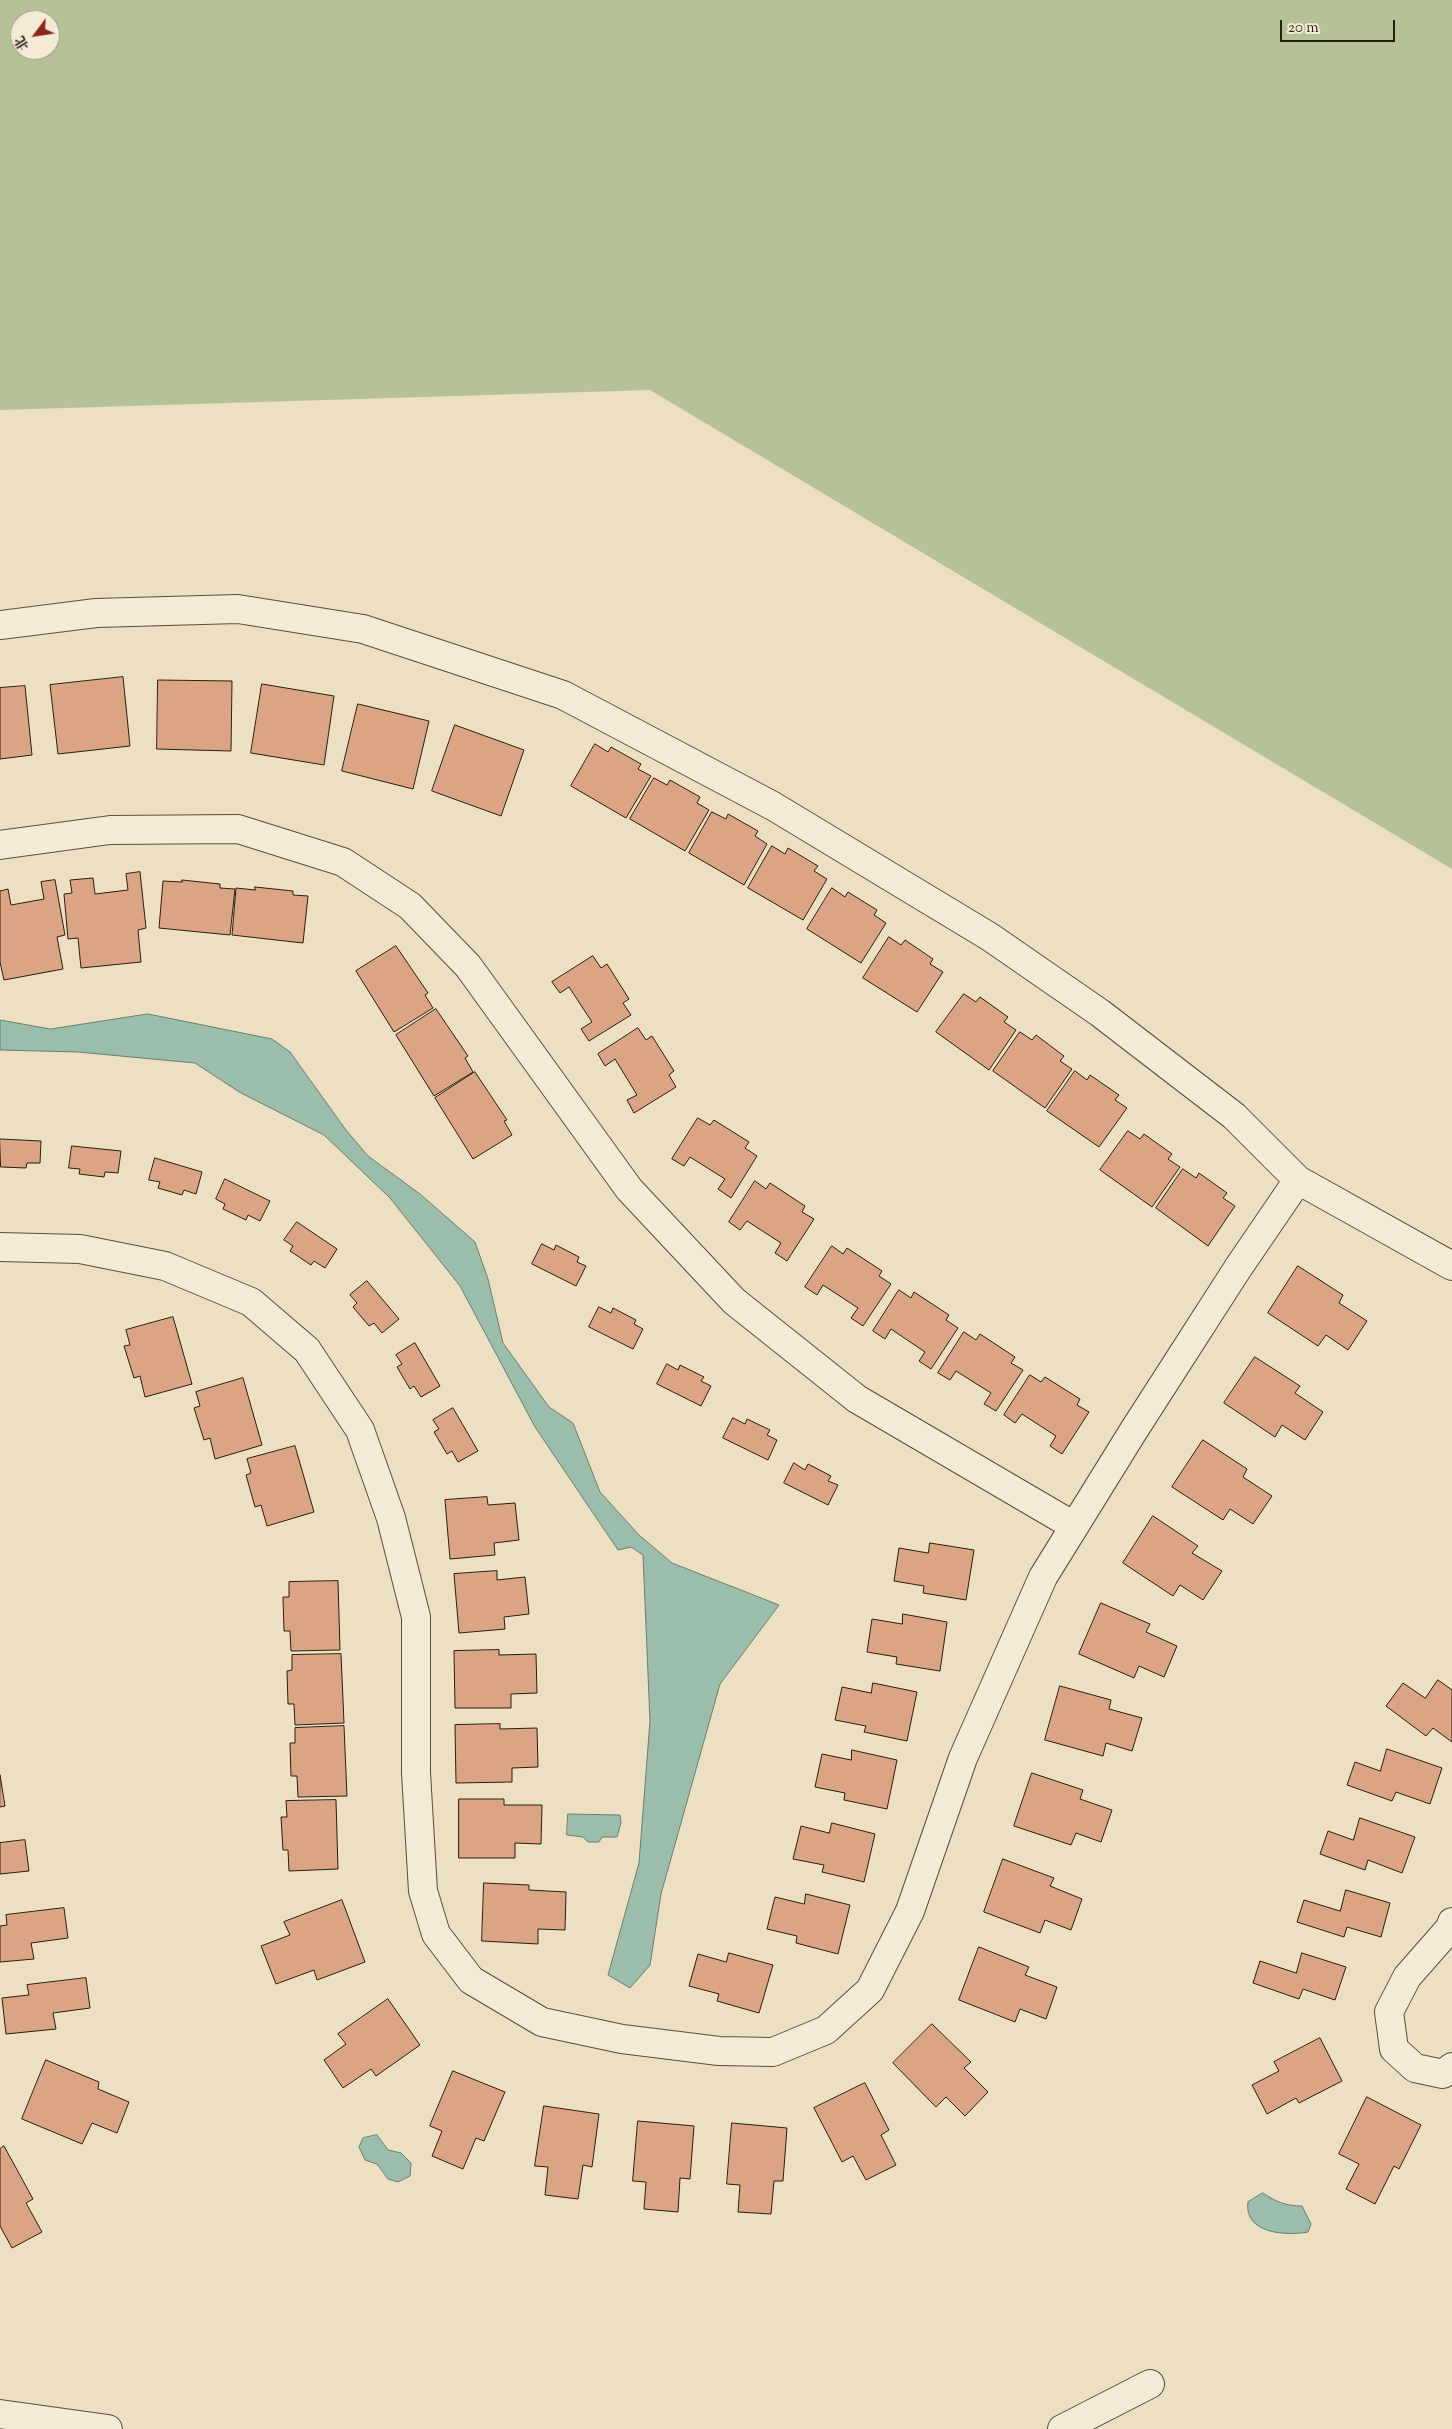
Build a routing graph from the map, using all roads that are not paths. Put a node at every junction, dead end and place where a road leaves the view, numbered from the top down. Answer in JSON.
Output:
{"nodes":[{"id":1,"x":0,"y":626,"type":"edge"},
{"id":2,"x":0,"y":845,"type":"edge"},
{"id":3,"x":1298,"y":1180,"type":"junction"},
{"id":4,"x":0,"y":1248,"type":"edge"},
{"id":5,"x":1452,"y":1266,"type":"edge"},
{"id":6,"x":1074,"y":1526,"type":"junction"},
{"id":7,"x":1452,"y":1926,"type":"edge"},
{"id":8,"x":1452,"y":2066,"type":"edge"},
{"id":9,"x":1150,"y":2384,"type":"dead end"},
{"id":10,"x":0,"y":2414,"type":"edge"},
{"id":11,"x":108,"y":2429,"type":"edge"},
{"id":12,"x":1062,"y":2429,"type":"edge"}],
"edges":[{"from":1,"to":3,"type":"street"},
{"from":2,"to":6,"type":"street"},
{"from":3,"to":5,"type":"street"},
{"from":3,"to":6,"type":"street"},
{"from":4,"to":6,"type":"street"},
{"from":7,"to":8,"type":"street"},
{"from":9,"to":12,"type":"street"},
{"from":10,"to":11,"type":"street"}]}
